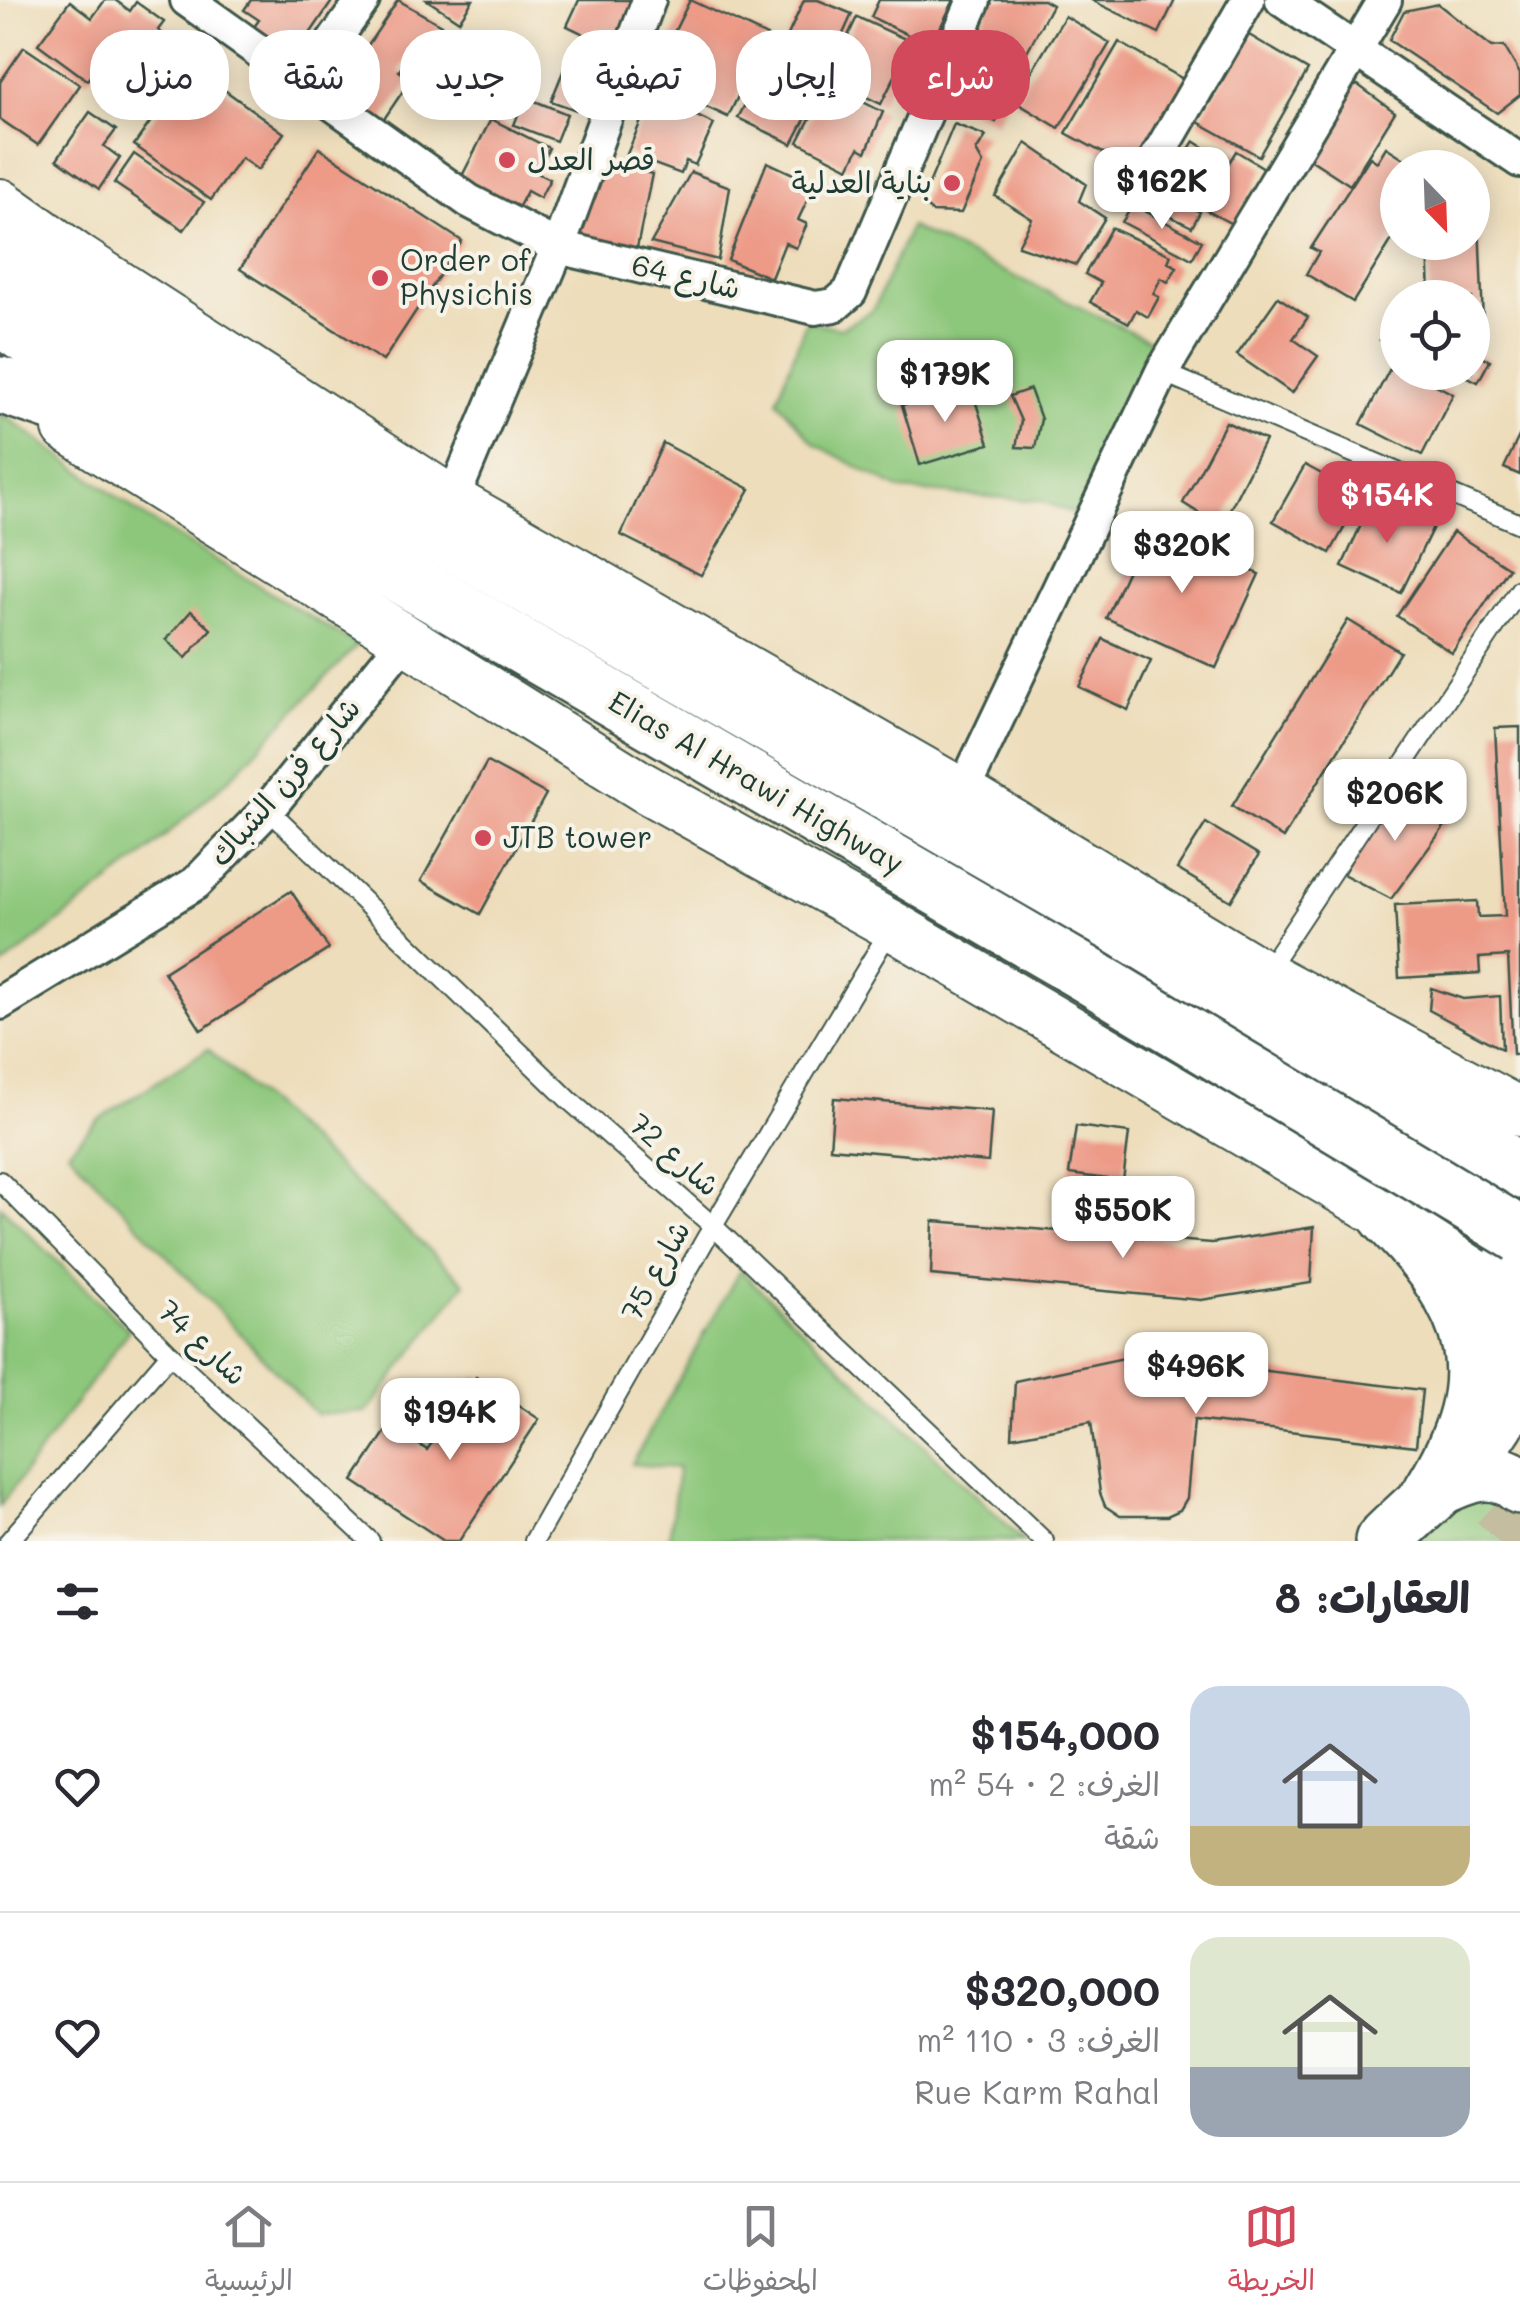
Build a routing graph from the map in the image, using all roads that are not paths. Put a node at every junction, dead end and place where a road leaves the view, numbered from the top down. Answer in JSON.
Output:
{"nodes":[{"id":1,"x":186,"y":0,"type":"edge"},
{"id":2,"x":363,"y":0,"type":"edge"},
{"id":3,"x":648,"y":0,"type":"edge"},
{"id":4,"x":974,"y":0,"type":"edge"},
{"id":5,"x":1248,"y":0,"type":"edge"},
{"id":6,"x":1282,"y":0,"type":"edge"},
{"id":7,"x":1385,"y":0,"type":"edge"},
{"id":8,"x":342,"y":30,"type":"edge"},
{"id":9,"x":249,"y":45,"type":"edge"},
{"id":10,"x":1358,"y":49,"type":"junction"},
{"id":11,"x":354,"y":120,"type":"edge"},
{"id":12,"x":1520,"y":161,"type":"edge"},
{"id":13,"x":1152,"y":166,"type":"dead end"},
{"id":14,"x":0,"y":203,"type":"edge"},
{"id":15,"x":558,"y":247,"type":"junction"},
{"id":16,"x":0,"y":258,"type":"edge"},
{"id":17,"x":80,"y":260,"type":"junction"},
{"id":18,"x":0,"y":318,"type":"edge"},
{"id":19,"x":1162,"y":372,"type":"junction"},
{"id":20,"x":0,"y":386,"type":"edge"},
{"id":21,"x":288,"y":448,"type":"junction"},
{"id":22,"x":255,"y":491,"type":"junction"},
{"id":23,"x":452,"y":501,"type":"junction"},
{"id":24,"x":1520,"y":524,"type":"edge"},
{"id":25,"x":1520,"y":589,"type":"edge"},
{"id":26,"x":404,"y":641,"type":"junction"},
{"id":27,"x":962,"y":793,"type":"junction"},
{"id":28,"x":268,"y":810,"type":"junction"},
{"id":29,"x":893,"y":926,"type":"junction"},
{"id":30,"x":1264,"y":975,"type":"junction"},
{"id":31,"x":0,"y":1004,"type":"edge"},
{"id":32,"x":1520,"y":1112,"type":"edge"},
{"id":33,"x":1520,"y":1171,"type":"edge"},
{"id":34,"x":0,"y":1181,"type":"edge"},
{"id":35,"x":1520,"y":1200,"type":"edge"},
{"id":36,"x":1387,"y":1216,"type":"junction"},
{"id":37,"x":713,"y":1226,"type":"junction"},
{"id":38,"x":1520,"y":1237,"type":"edge"},
{"id":39,"x":1438,"y":1248,"type":"junction"},
{"id":40,"x":1508,"y":1295,"type":"junction"},
{"id":41,"x":170,"y":1354,"type":"junction"},
{"id":42,"x":1519,"y":1362,"type":"edge"},
{"id":43,"x":1520,"y":1486,"type":"edge"},
{"id":44,"x":1431,"y":1492,"type":"junction"},
{"id":45,"x":9,"y":1541,"type":"edge"},
{"id":46,"x":370,"y":1541,"type":"edge"},
{"id":47,"x":534,"y":1541,"type":"edge"},
{"id":48,"x":1044,"y":1541,"type":"edge"},
{"id":49,"x":1383,"y":1541,"type":"edge"}],
"edges":[{"from":1,"to":9,"type":"street","name":"شارع 64"},
{"from":2,"to":8,"type":"street"},
{"from":3,"to":15,"type":"street"},
{"from":4,"to":15,"type":"street","name":"شارع 64"},
{"from":5,"to":13,"type":"street"},
{"from":6,"to":10,"type":"street"},
{"from":7,"to":10,"type":"street"},
{"from":10,"to":12,"type":"street"},
{"from":10,"to":19,"type":"street"},
{"from":11,"to":15,"type":"street","name":"شارع 64"},
{"from":14,"to":17,"type":"street"},
{"from":15,"to":23,"type":"street"},
{"from":16,"to":21,"type":"highway","name":"Elias Al Hrawi Highway"},
{"from":17,"to":21,"type":"highway"},
{"from":17,"to":23,"type":"street"},
{"from":18,"to":22,"type":"highway","name":"Elias Al Hrawi Highway"},
{"from":19,"to":24,"type":"lane"},
{"from":19,"to":27,"type":"street"},
{"from":20,"to":22,"type":"highway"},
{"from":20,"to":26,"type":"street","name":"Elias Al Hrawi Highway"},
{"from":21,"to":33,"type":"highway","name":"Elias Al Hrawi Highway"},
{"from":22,"to":38,"type":"highway","name":"Elias Al Hrawi Highway","bridge":true},
{"from":23,"to":27,"type":"street"},
{"from":25,"to":30,"type":"lane"},
{"from":26,"to":28,"type":"street","name":"شارع فرن الشباك"},
{"from":26,"to":29,"type":"street","name":"Elias Al Hrawi Highway"},
{"from":27,"to":30,"type":"street"},
{"from":28,"to":31,"type":"street","name":"شارع فرن الشباك"},
{"from":28,"to":37,"type":"lane","name":"شارع 72"},
{"from":29,"to":36,"type":"street","name":"Elias Al Hrawi Highway"},
{"from":29,"to":37,"type":"lane","name":"شارع 75"},
{"from":30,"to":32,"type":"street"},
{"from":34,"to":41,"type":"lane","name":"شارع 74"},
{"from":35,"to":39,"type":"street"},
{"from":36,"to":39,"type":"street","name":"Elias Al Hrawi Highway"},
{"from":36,"to":44,"type":"highway"},
{"from":37,"to":47,"type":"lane","name":"شارع 75"},
{"from":37,"to":48,"type":"lane","name":"شارع 72"},
{"from":38,"to":40,"type":"highway"},
{"from":39,"to":40,"type":"street","name":"Elias Al Hrawi Highway"},
{"from":40,"to":42,"type":"highway"},
{"from":41,"to":45,"type":"lane"},
{"from":41,"to":46,"type":"lane","name":"شارع 74"},
{"from":42,"to":44,"type":"highway"},
{"from":43,"to":44,"type":"highway"},
{"from":44,"to":49,"type":"highway"}]}
